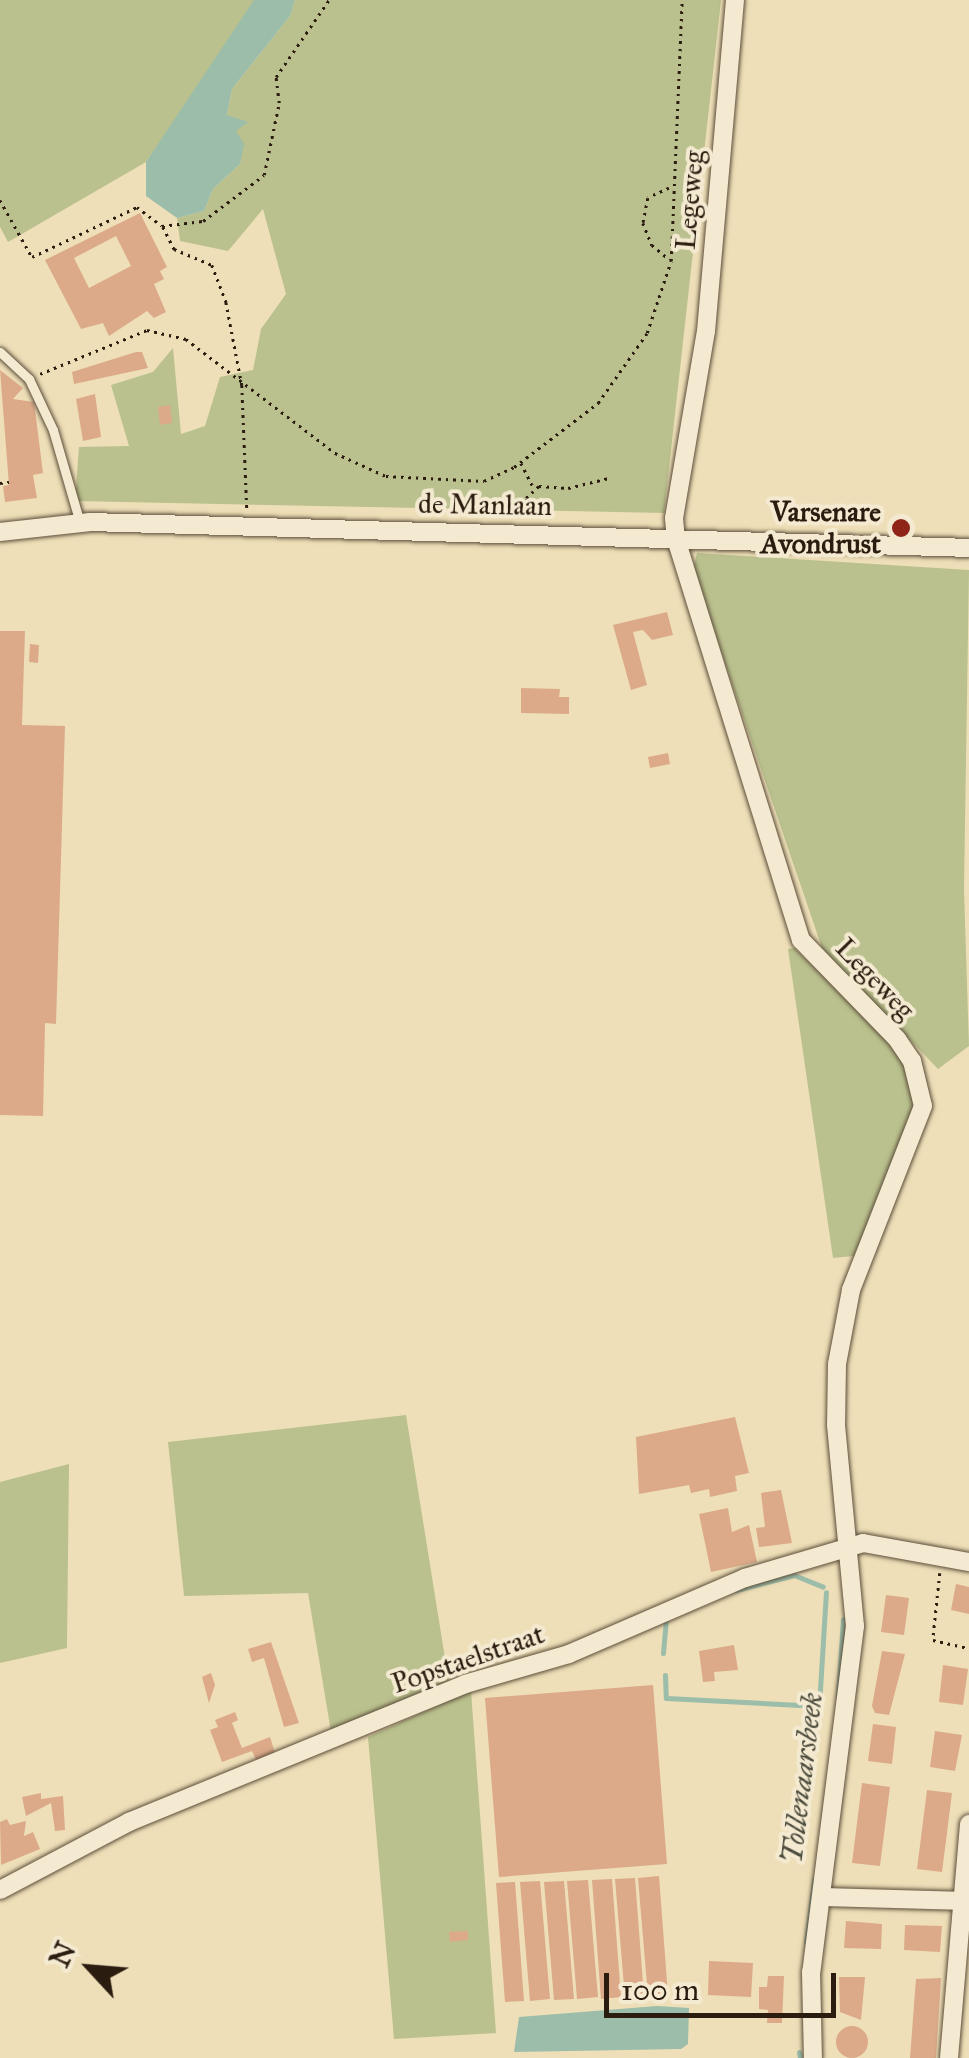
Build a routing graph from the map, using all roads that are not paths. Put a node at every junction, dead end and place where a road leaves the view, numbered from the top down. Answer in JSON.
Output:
{"nodes":[{"id":1,"x":735,"y":0,"type":"edge"},
{"id":2,"x":0,"y":352,"type":"edge"},
{"id":3,"x":80,"y":523,"type":"junction"},
{"id":4,"x":0,"y":532,"type":"edge"},
{"id":5,"x":676,"y":539,"type":"junction"},
{"id":6,"x":969,"y":548,"type":"edge"},
{"id":7,"x":846,"y":1550,"type":"junction"},
{"id":8,"x":969,"y":1562,"type":"edge"},
{"id":9,"x":969,"y":1824,"type":"edge"},
{"id":10,"x":0,"y":1890,"type":"edge"},
{"id":11,"x":823,"y":1898,"type":"junction"},
{"id":12,"x":963,"y":1902,"type":"edge"},
{"id":13,"x":813,"y":2058,"type":"edge"},
{"id":14,"x":949,"y":2058,"type":"edge"}],
"edges":[{"from":1,"to":5,"type":"street","name":"Legeweg"},
{"from":2,"to":3,"type":"lane"},
{"from":3,"to":4,"type":"street","name":"de Manlaan"},
{"from":3,"to":5,"type":"street","name":"de Manlaan"},
{"from":5,"to":6,"type":"street","name":"de Manlaan"},
{"from":5,"to":7,"type":"street","name":"Legeweg"},
{"from":7,"to":8,"type":"street","name":"Popstaelstraat"},
{"from":7,"to":10,"type":"street","name":"Popstaelstraat"},
{"from":7,"to":11,"type":"street","name":"Legeweg"},
{"from":9,"to":12,"type":"street"},
{"from":11,"to":12,"type":"street"},
{"from":11,"to":13,"type":"street","name":"Legeweg"},
{"from":12,"to":14,"type":"street"}]}
